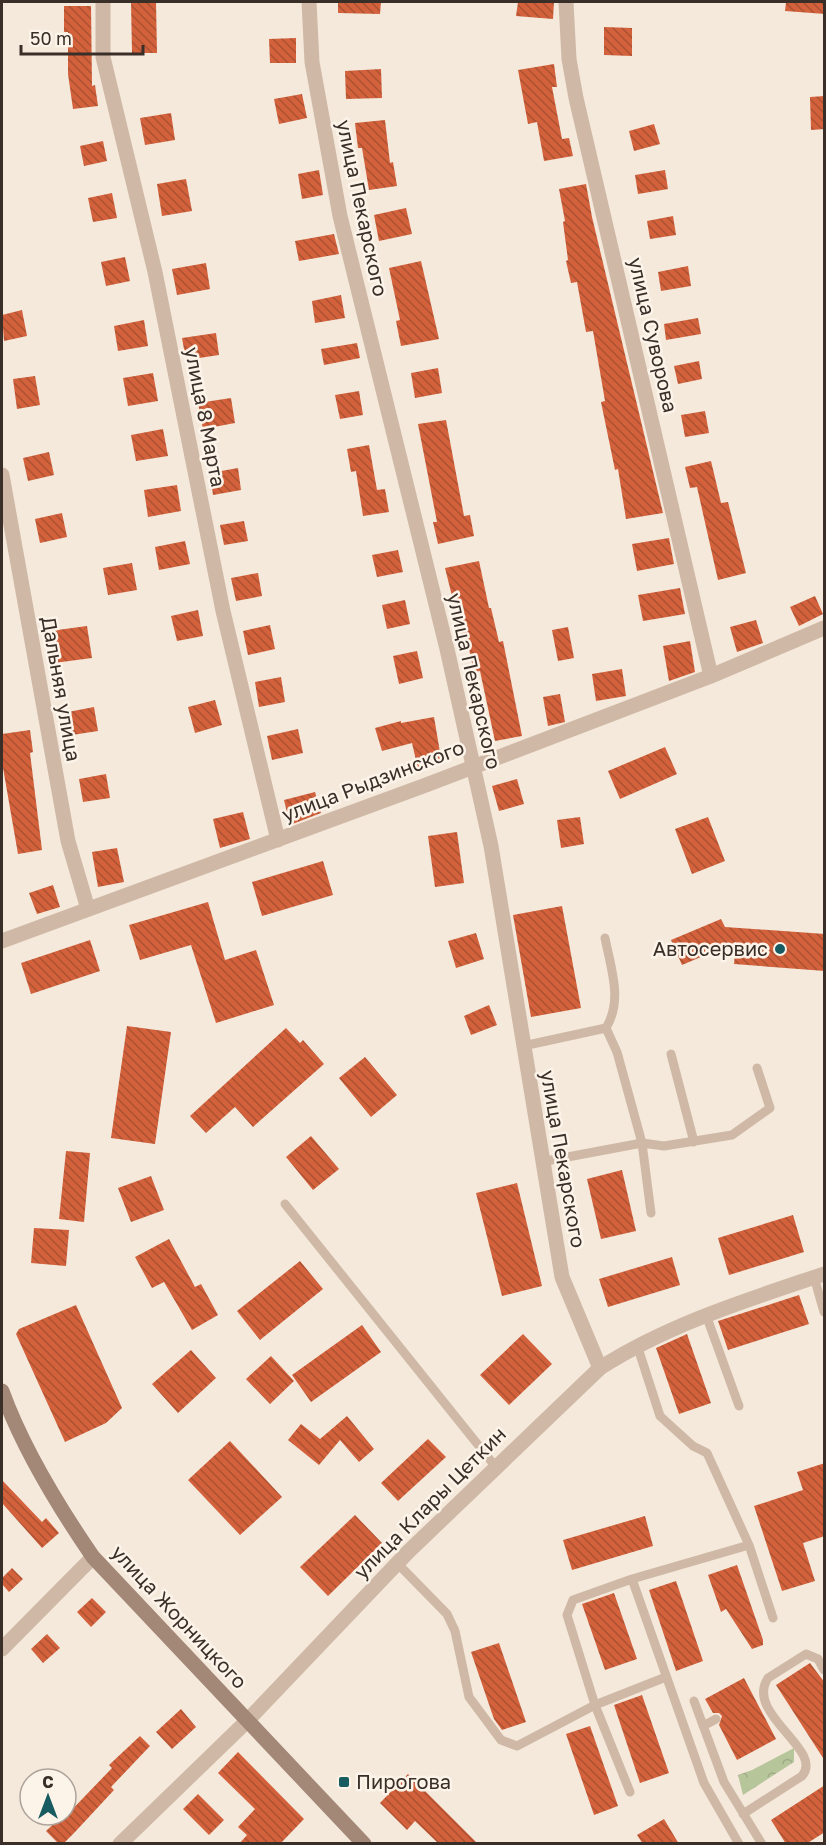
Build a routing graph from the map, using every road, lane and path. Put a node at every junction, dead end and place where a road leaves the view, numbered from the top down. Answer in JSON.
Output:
{"nodes":[{"id":1,"x":103,"y":2,"type":"edge"},
{"id":2,"x":309,"y":2,"type":"edge"},
{"id":3,"x":566,"y":2,"type":"edge"},
{"id":4,"x":2,"y":475,"type":"edge"},
{"id":5,"x":825,"y":628,"type":"edge"},
{"id":6,"x":711,"y":676,"type":"junction"},
{"id":7,"x":471,"y":766,"type":"junction"},
{"id":8,"x":278,"y":840,"type":"junction"},
{"id":9,"x":88,"y":909,"type":"junction"},
{"id":10,"x":605,"y":938,"type":"dead end"},
{"id":11,"x":2,"y":941,"type":"edge"},
{"id":12,"x":606,"y":1028,"type":"junction"},
{"id":13,"x":523,"y":1046,"type":"junction"},
{"id":14,"x":671,"y":1054,"type":"dead end"},
{"id":15,"x":757,"y":1068,"type":"dead end"},
{"id":16,"x":694,"y":1142,"type":"junction"},
{"id":17,"x":642,"y":1143,"type":"junction"},
{"id":18,"x":542,"y":1162,"type":"junction"},
{"id":19,"x":285,"y":1204,"type":"dead end"},
{"id":20,"x":651,"y":1213,"type":"dead end"},
{"id":21,"x":819,"y":1275,"type":"edge"},
{"id":22,"x":825,"y":1312,"type":"edge"},
{"id":23,"x":706,"y":1315,"type":"junction"},
{"id":24,"x":637,"y":1345,"type":"junction"},
{"id":25,"x":600,"y":1368,"type":"junction"},
{"id":26,"x":2,"y":1391,"type":"edge"},
{"id":27,"x":739,"y":1406,"type":"dead end"},
{"id":28,"x":495,"y":1466,"type":"junction"},
{"id":29,"x":749,"y":1545,"type":"junction"},
{"id":30,"x":93,"y":1557,"type":"junction"},
{"id":31,"x":397,"y":1563,"type":"junction"},
{"id":32,"x":632,"y":1579,"type":"junction"},
{"id":33,"x":773,"y":1618,"type":"dead end"},
{"id":34,"x":2,"y":1649,"type":"edge"},
{"id":35,"x":825,"y":1670,"type":"edge"},
{"id":36,"x":666,"y":1677,"type":"junction"},
{"id":37,"x":694,"y":1701,"type":"dead end"},
{"id":38,"x":595,"y":1705,"type":"junction"},
{"id":39,"x":716,"y":1719,"type":"dead end"},
{"id":40,"x":247,"y":1721,"type":"junction"},
{"id":41,"x":703,"y":1726,"type":"junction"},
{"id":42,"x":630,"y":1792,"type":"dead end"},
{"id":43,"x":743,"y":1814,"type":"junction"},
{"id":44,"x":120,"y":1844,"type":"edge"},
{"id":45,"x":364,"y":1844,"type":"edge"},
{"id":46,"x":739,"y":1844,"type":"edge"},
{"id":47,"x":762,"y":1844,"type":"edge"}],
"edges":[{"from":1,"to":8,"type":"street","name":"улица 8 Марта"},
{"from":2,"to":7,"type":"street","name":"улица Пекарского"},
{"from":3,"to":6,"type":"street","name":"улица Суворова"},
{"from":4,"to":9,"type":"street","name":"Дальняя улица"},
{"from":5,"to":6,"type":"street","name":"улица Рыдзинского"},
{"from":6,"to":7,"type":"street","name":"улица Рыдзинского"},
{"from":7,"to":8,"type":"street","name":"улица Рыдзинского"},
{"from":7,"to":13,"type":"street","name":"улица Пекарского"},
{"from":8,"to":9,"type":"street","name":"улица Рыдзинского"},
{"from":9,"to":11,"type":"street","name":"улица Рыдзинского"},
{"from":10,"to":12,"type":"lane"},
{"from":12,"to":13,"type":"lane"},
{"from":12,"to":17,"type":"lane"},
{"from":13,"to":18,"type":"street","name":"улица Пекарского"},
{"from":14,"to":16,"type":"lane"},
{"from":15,"to":16,"type":"lane"},
{"from":16,"to":17,"type":"lane"},
{"from":17,"to":18,"type":"lane"},
{"from":17,"to":20,"type":"lane"},
{"from":18,"to":25,"type":"street","name":"улица Пекарского"},
{"from":19,"to":28,"type":"lane"},
{"from":21,"to":22,"type":"lane"},
{"from":21,"to":23,"type":"street","name":"улица Клары Цеткин"},
{"from":23,"to":24,"type":"street","name":"улица Клары Цеткин"},
{"from":23,"to":27,"type":"lane"},
{"from":24,"to":25,"type":"street","name":"улица Клары Цеткин"},
{"from":24,"to":29,"type":"lane"},
{"from":25,"to":28,"type":"street","name":"улица Клары Цеткин"},
{"from":26,"to":30,"type":"main road","name":"улица Жорницкого"},
{"from":28,"to":31,"type":"street","name":"улица Клары Цеткин"},
{"from":29,"to":32,"type":"lane"},
{"from":29,"to":33,"type":"lane"},
{"from":30,"to":34,"type":"street"},
{"from":30,"to":40,"type":"main road","name":"улица Жорницкого"},
{"from":31,"to":38,"type":"lane"},
{"from":31,"to":40,"type":"street","name":"улица Клары Цеткин"},
{"from":32,"to":36,"type":"lane"},
{"from":32,"to":38,"type":"lane"},
{"from":35,"to":43,"type":"lane"},
{"from":36,"to":38,"type":"lane"},
{"from":36,"to":46,"type":"lane"},
{"from":37,"to":41,"type":"lane"},
{"from":38,"to":42,"type":"lane"},
{"from":39,"to":41,"type":"lane"},
{"from":40,"to":44,"type":"street","name":"улица Клары Цеткин"},
{"from":40,"to":45,"type":"main road","name":"улица Жорницкого"},
{"from":41,"to":43,"type":"lane"},
{"from":43,"to":47,"type":"lane"}]}
